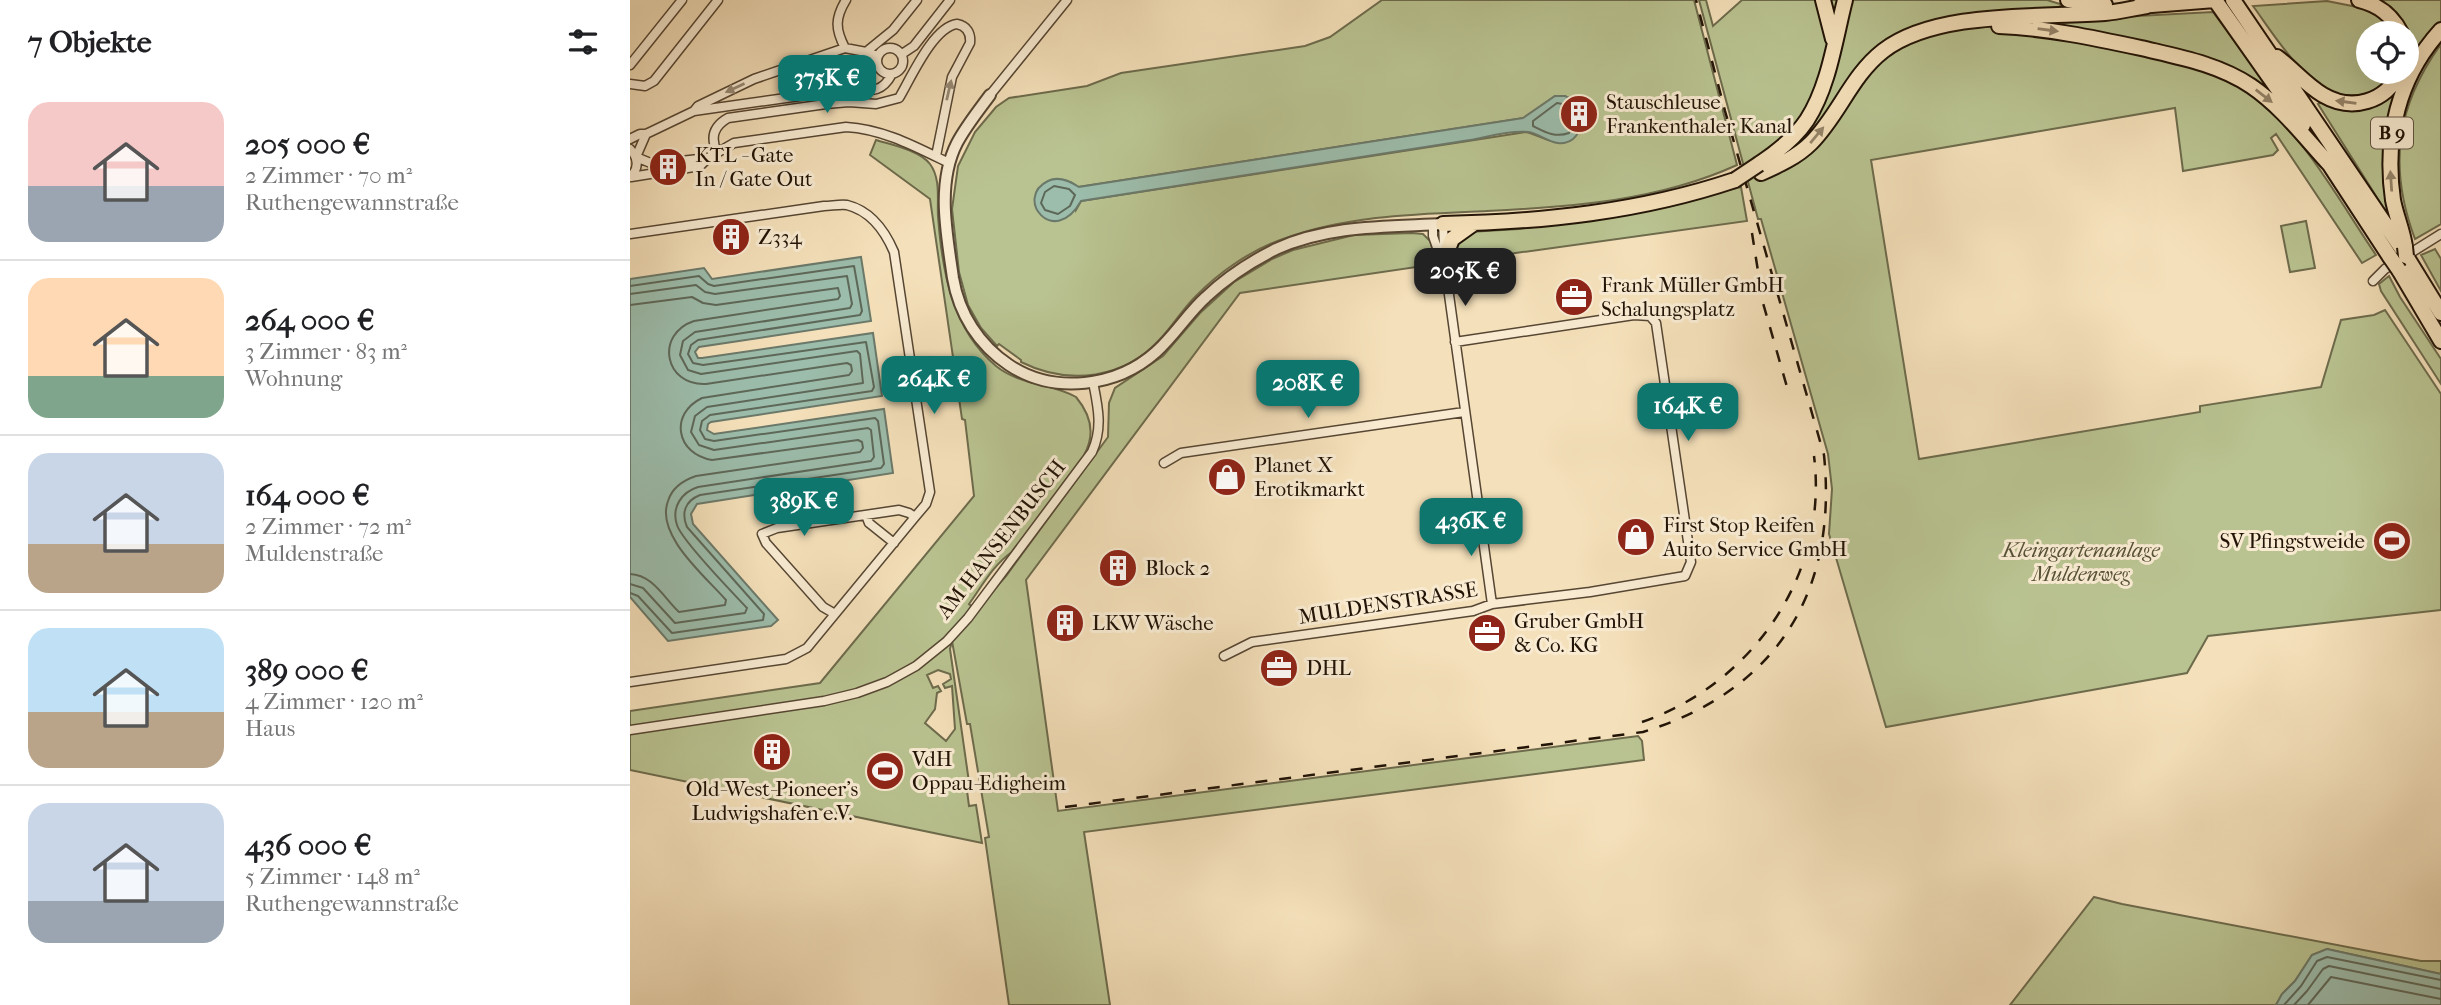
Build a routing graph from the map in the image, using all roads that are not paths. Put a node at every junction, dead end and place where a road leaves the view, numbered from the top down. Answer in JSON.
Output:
{"nodes":[{"id":1,"x":682,"y":0,"type":"edge"},
{"id":2,"x":718,"y":0,"type":"edge"},
{"id":3,"x":846,"y":0,"type":"edge"},
{"id":4,"x":917,"y":0,"type":"edge"},
{"id":5,"x":950,"y":0,"type":"edge"},
{"id":6,"x":1067,"y":0,"type":"edge"},
{"id":7,"x":1823,"y":0,"type":"edge"},
{"id":8,"x":1845,"y":0,"type":"edge"},
{"id":9,"x":2068,"y":0,"type":"edge"},
{"id":10,"x":2359,"y":0,"type":"edge"},
{"id":11,"x":2225,"y":4,"type":"edge"},
{"id":12,"x":2147,"y":6,"type":"junction"},
{"id":13,"x":2393,"y":21,"type":"edge"},
{"id":14,"x":1956,"y":24,"type":"junction"},
{"id":15,"x":893,"y":30,"type":"junction"},
{"id":16,"x":2441,"y":30,"type":"edge"},
{"id":17,"x":1834,"y":44,"type":"junction"},
{"id":18,"x":845,"y":48,"type":"junction"},
{"id":19,"x":893,"y":48,"type":"junction"},
{"id":20,"x":866,"y":52,"type":"junction"},
{"id":21,"x":2270,"y":52,"type":"junction"},
{"id":22,"x":902,"y":54,"type":"junction"},
{"id":23,"x":878,"y":56,"type":"junction"},
{"id":24,"x":630,"y":65,"type":"edge"},
{"id":25,"x":794,"y":66,"type":"junction"},
{"id":26,"x":892,"y":74,"type":"junction"},
{"id":27,"x":630,"y":84,"type":"edge"},
{"id":28,"x":2394,"y":84,"type":"edge"},
{"id":29,"x":990,"y":95,"type":"joint"},
{"id":30,"x":694,"y":111,"type":"junction"},
{"id":31,"x":646,"y":134,"type":"junction"},
{"id":32,"x":630,"y":139,"type":"edge"},
{"id":33,"x":630,"y":149,"type":"edge"},
{"id":34,"x":712,"y":155,"type":"junction"},
{"id":35,"x":936,"y":156,"type":"junction"},
{"id":36,"x":636,"y":157,"type":"junction"},
{"id":37,"x":949,"y":163,"type":"junction"},
{"id":38,"x":2330,"y":165,"type":"junction"},
{"id":39,"x":1760,"y":168,"type":"junction"},
{"id":40,"x":631,"y":177,"type":"edge"},
{"id":41,"x":1474,"y":223,"type":"junction"},
{"id":42,"x":1438,"y":225,"type":"junction"},
{"id":43,"x":630,"y":234,"type":"edge"},
{"id":44,"x":2441,"y":234,"type":"edge"},
{"id":45,"x":2402,"y":257,"type":"junction"},
{"id":46,"x":1444,"y":263,"type":"junction"},
{"id":47,"x":2373,"y":281,"type":"dead end"},
{"id":48,"x":2441,"y":313,"type":"edge"},
{"id":49,"x":2441,"y":341,"type":"edge"},
{"id":50,"x":1455,"y":342,"type":"junction"},
{"id":51,"x":1093,"y":382,"type":"junction"},
{"id":52,"x":1464,"y":412,"type":"junction"},
{"id":53,"x":1164,"y":463,"type":"dead end"},
{"id":54,"x":866,"y":515,"type":"junction"},
{"id":55,"x":915,"y":517,"type":"junction"},
{"id":56,"x":894,"y":543,"type":"junction"},
{"id":57,"x":1492,"y":604,"type":"junction"},
{"id":58,"x":835,"y":614,"type":"junction"},
{"id":59,"x":1224,"y":656,"type":"dead end"},
{"id":60,"x":630,"y":682,"type":"edge"},
{"id":61,"x":630,"y":730,"type":"edge"}],
"edges":[{"from":1,"to":24,"type":"street"},
{"from":2,"to":27,"type":"street"},
{"from":3,"to":18,"type":"street"},
{"from":4,"to":15,"type":"street"},
{"from":5,"to":22,"type":"street"},
{"from":6,"to":29,"type":"street"},
{"from":7,"to":17,"type":"highway"},
{"from":8,"to":17,"type":"highway"},
{"from":9,"to":12,"type":"highway"},
{"from":10,"to":13,"type":"highway"},
{"from":11,"to":12,"type":"highway"},
{"from":11,"to":21,"type":"highway"},
{"from":11,"to":38,"type":"highway","number":"B 9"},
{"from":12,"to":14,"type":"highway"},
{"from":14,"to":38,"type":"highway","one_way":true},
{"from":39,"to":14,"type":"highway","one_way":true},
{"from":15,"to":19,"type":"street"},
{"from":15,"to":20,"type":"street"},
{"from":45,"to":16,"type":"highway","number":"B 9","one_way":true},
{"from":17,"to":39,"type":"highway"},
{"from":18,"to":20,"type":"street"},
{"from":18,"to":25,"type":"street"},
{"from":19,"to":22,"type":"street"},
{"from":19,"to":23,"type":"street"},
{"from":20,"to":23,"type":"street"},
{"from":28,"to":21,"type":"highway","one_way":true},
{"from":21,"to":45,"type":"highway"},
{"from":22,"to":26,"type":"street"},
{"from":23,"to":25,"type":"street"},
{"from":23,"to":26,"type":"street"},
{"from":25,"to":30,"type":"street","one_way":true},
{"from":26,"to":30,"type":"street"},
{"from":29,"to":37,"type":"street"},
{"from":30,"to":31,"type":"street"},
{"from":31,"to":32,"type":"street"},
{"from":31,"to":36,"type":"street"},
{"from":33,"to":36,"type":"street"},
{"from":34,"to":35,"type":"street"},
{"from":35,"to":34,"type":"street","one_way":true},
{"from":34,"to":36,"type":"street"},
{"from":34,"to":40,"type":"street"},
{"from":35,"to":37,"type":"street"},
{"from":36,"to":40,"type":"street"},
{"from":37,"to":51,"type":"street"},
{"from":38,"to":45,"type":"highway","number":"B 9"},
{"from":39,"to":41,"type":"highway","bridge":true},
{"from":41,"to":42,"type":"highway"},
{"from":41,"to":46,"type":"highway"},
{"from":42,"to":46,"type":"street"},
{"from":42,"to":51,"type":"street"},
{"from":43,"to":55,"type":"street"},
{"from":44,"to":47,"type":"street"},
{"from":45,"to":48,"type":"highway","number":"B 9"},
{"from":45,"to":49,"type":"highway","number":"B 9"},
{"from":46,"to":50,"type":"street"},
{"from":50,"to":52,"type":"street"},
{"from":50,"to":57,"type":"street","name":"MULDENSTRASSE"},
{"from":51,"to":61,"type":"street","name":"AM HANSENBUSCH"},
{"from":52,"to":53,"type":"street"},
{"from":52,"to":57,"type":"street"},
{"from":54,"to":55,"type":"street"},
{"from":54,"to":56,"type":"street"},
{"from":54,"to":58,"type":"street"},
{"from":55,"to":56,"type":"street"},
{"from":56,"to":58,"type":"street"},
{"from":57,"to":59,"type":"street","name":"MULDENSTRASSE"},
{"from":58,"to":60,"type":"street"}]}
